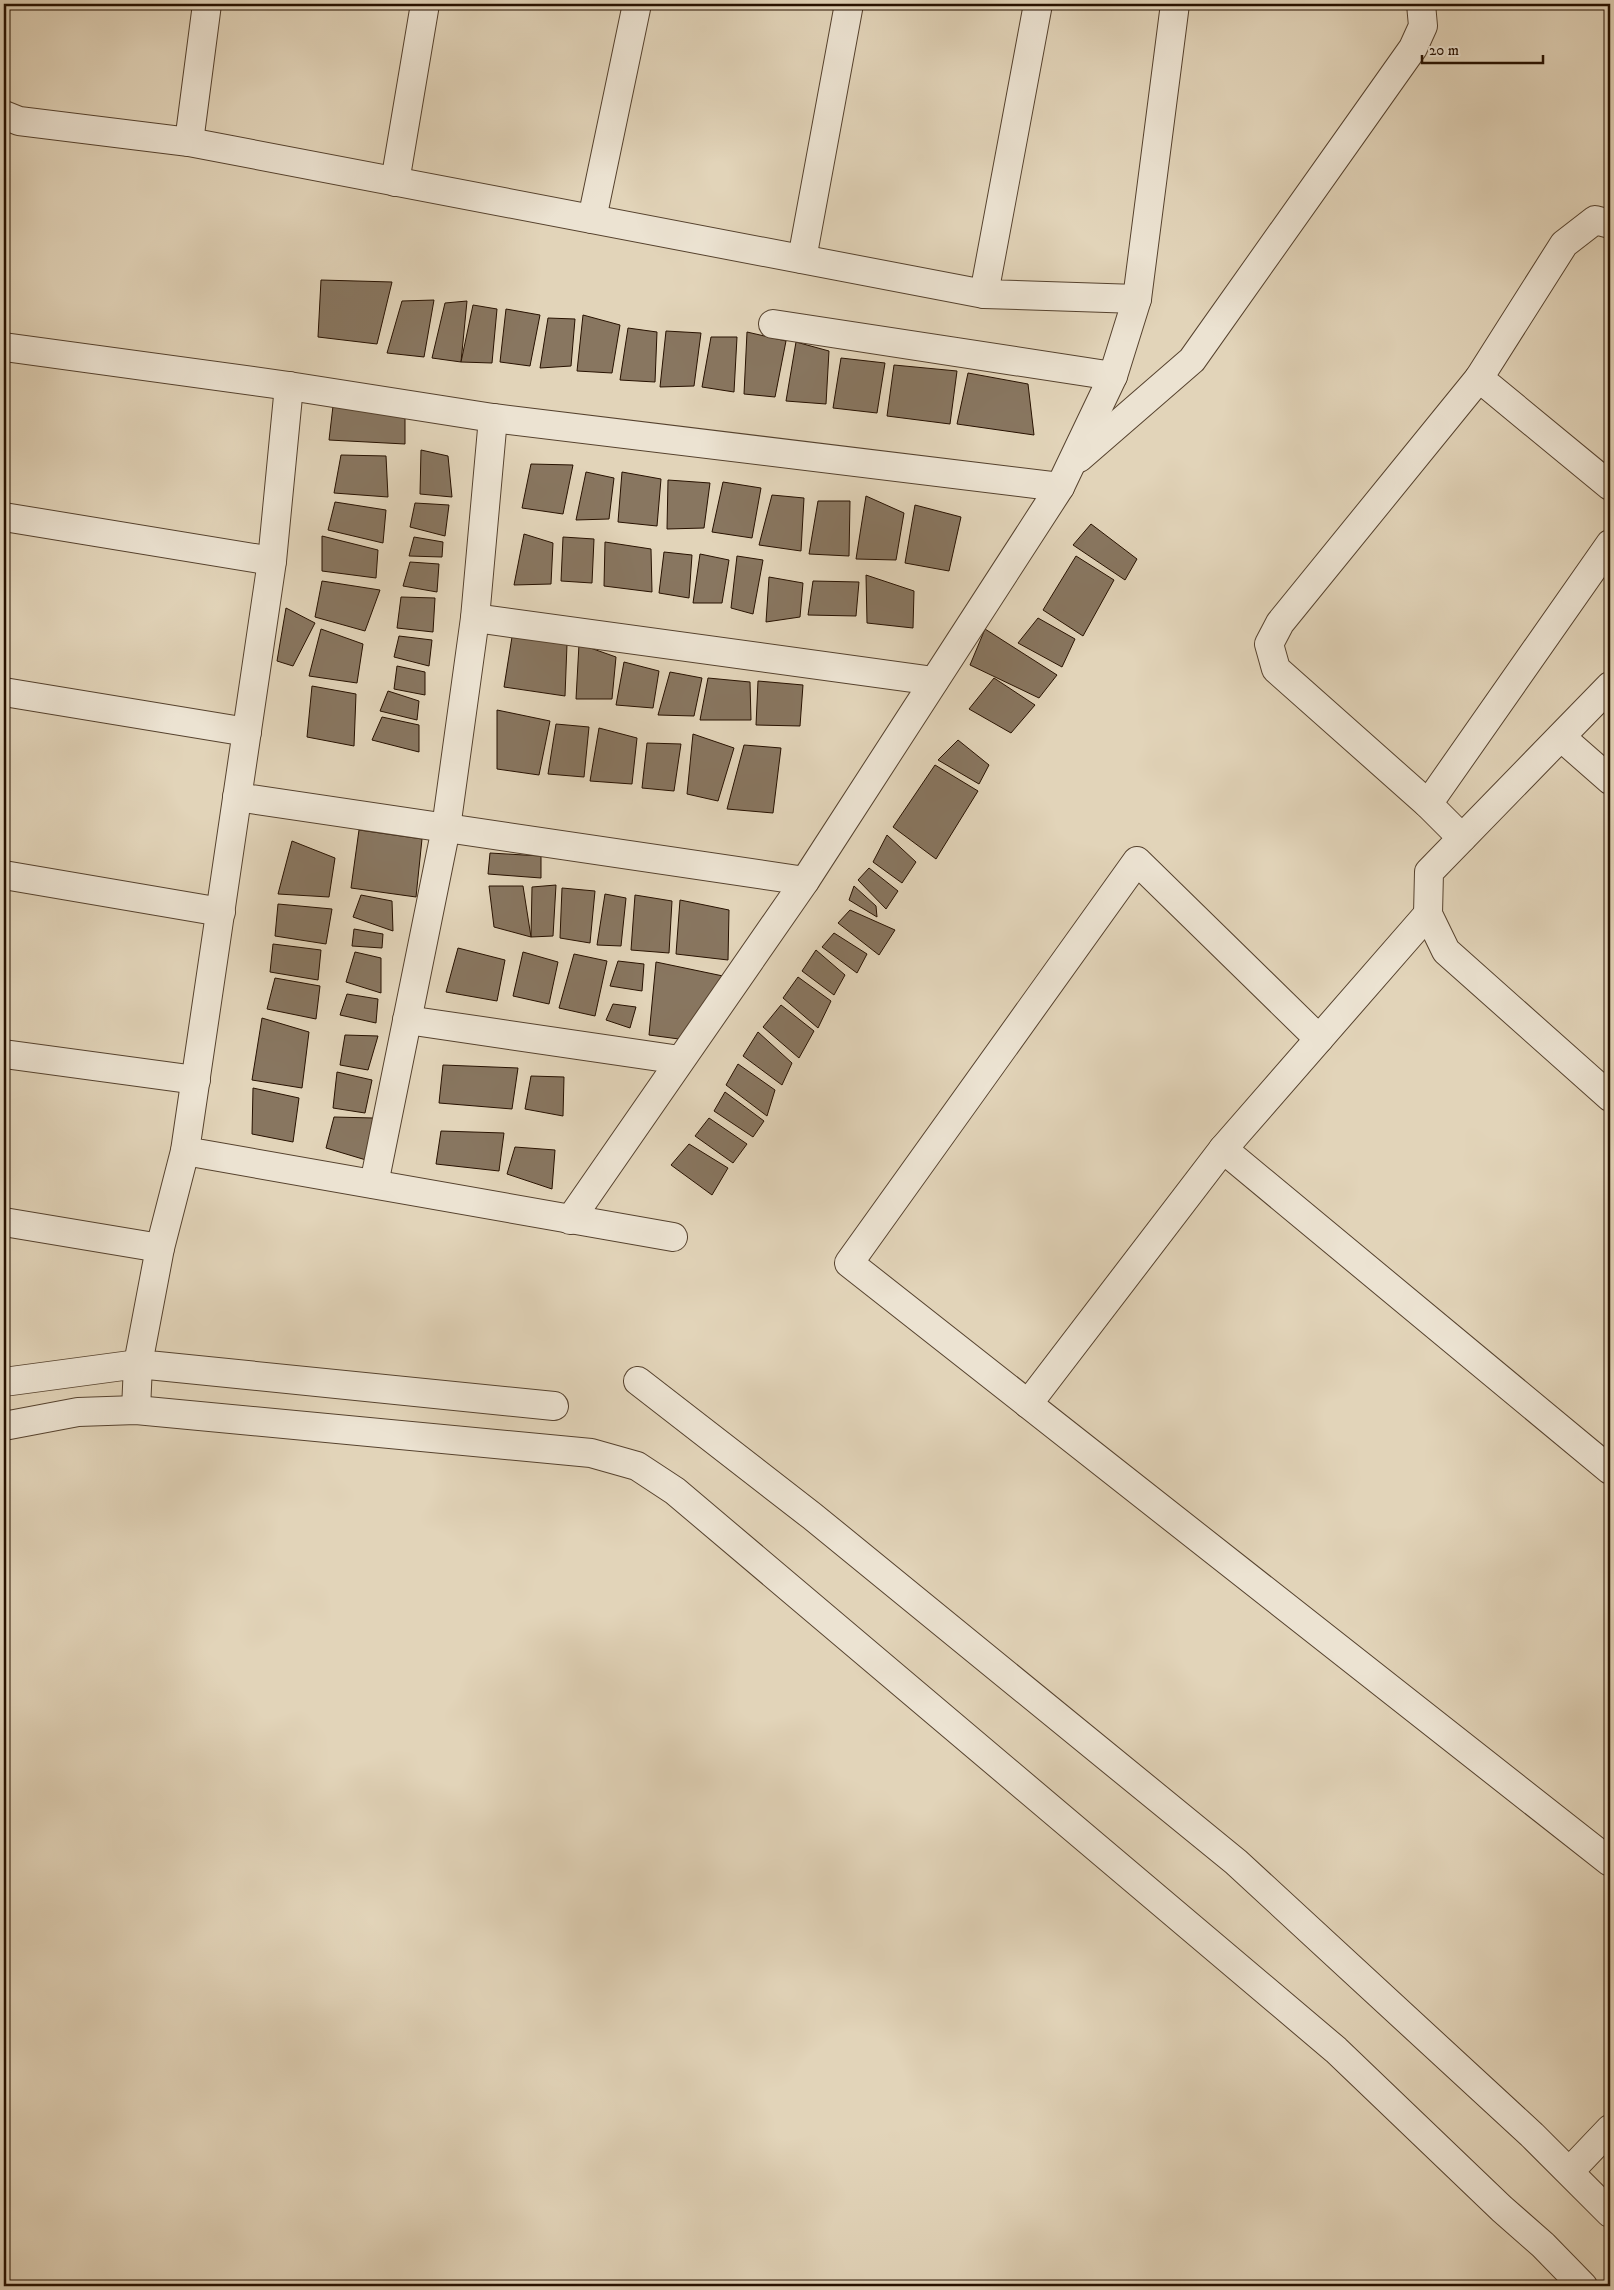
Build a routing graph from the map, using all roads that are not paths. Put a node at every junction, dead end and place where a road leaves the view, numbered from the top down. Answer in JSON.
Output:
{"nodes":[{"id":1,"x":208,"y":4,"type":"edge"},
{"id":2,"x":425,"y":4,"type":"edge"},
{"id":3,"x":637,"y":4,"type":"edge"},
{"id":4,"x":850,"y":4,"type":"edge"},
{"id":5,"x":1038,"y":4,"type":"edge"},
{"id":6,"x":1175,"y":4,"type":"edge"},
{"id":7,"x":1420,"y":4,"type":"edge"},
{"id":8,"x":4,"y":115,"type":"edge"},
{"id":9,"x":189,"y":142,"type":"junction"},
{"id":10,"x":395,"y":182,"type":"junction"},
{"id":11,"x":592,"y":219,"type":"junction"},
{"id":12,"x":1610,"y":224,"type":"edge"},
{"id":13,"x":802,"y":259,"type":"junction"},
{"id":14,"x":984,"y":294,"type":"junction"},
{"id":15,"x":1138,"y":299,"type":"junction"},
{"id":16,"x":773,"y":324,"type":"dead end"},
{"id":17,"x":4,"y":347,"type":"edge"},
{"id":18,"x":1113,"y":376,"type":"junction"},
{"id":19,"x":1479,"y":378,"type":"junction"},
{"id":20,"x":289,"y":386,"type":"junction"},
{"id":21,"x":494,"y":418,"type":"junction"},
{"id":22,"x":1065,"y":476,"type":"junction"},
{"id":23,"x":1610,"y":486,"type":"edge"},
{"id":24,"x":4,"y":517,"type":"edge"},
{"id":25,"x":1610,"y":544,"type":"edge"},
{"id":26,"x":272,"y":561,"type":"junction"},
{"id":27,"x":475,"y":618,"type":"junction"},
{"id":28,"x":934,"y":681,"type":"junction"},
{"id":29,"x":1610,"y":686,"type":"edge"},
{"id":30,"x":4,"y":692,"type":"edge"},
{"id":31,"x":247,"y":732,"type":"junction"},
{"id":32,"x":1561,"y":737,"type":"junction"},
{"id":33,"x":1610,"y":780,"type":"edge"},
{"id":34,"x":237,"y":798,"type":"junction"},
{"id":35,"x":1428,"y":804,"type":"junction"},
{"id":36,"x":446,"y":828,"type":"junction"},
{"id":37,"x":1462,"y":838,"type":"junction"},
{"id":38,"x":4,"y":874,"type":"edge"},
{"id":39,"x":805,"y":881,"type":"junction"},
{"id":40,"x":221,"y":912,"type":"junction"},
{"id":41,"x":1428,"y":914,"type":"junction"},
{"id":42,"x":407,"y":1020,"type":"junction"},
{"id":43,"x":1319,"y":1038,"type":"junction"},
{"id":44,"x":4,"y":1054,"type":"edge"},
{"id":45,"x":680,"y":1060,"type":"junction"},
{"id":46,"x":196,"y":1080,"type":"junction"},
{"id":47,"x":1610,"y":1097,"type":"edge"},
{"id":48,"x":1223,"y":1149,"type":"junction"},
{"id":49,"x":185,"y":1151,"type":"junction"},
{"id":50,"x":374,"y":1184,"type":"junction"},
{"id":51,"x":570,"y":1220,"type":"junction"},
{"id":52,"x":4,"y":1222,"type":"edge"},
{"id":53,"x":673,"y":1236,"type":"dead end"},
{"id":54,"x":160,"y":1248,"type":"junction"},
{"id":55,"x":138,"y":1364,"type":"junction"},
{"id":56,"x":638,"y":1381,"type":"dead end"},
{"id":57,"x":4,"y":1382,"type":"edge"},
{"id":58,"x":1028,"y":1404,"type":"junction"},
{"id":59,"x":554,"y":1406,"type":"dead end"},
{"id":60,"x":136,"y":1410,"type":"junction"},
{"id":61,"x":4,"y":1426,"type":"edge"},
{"id":62,"x":1610,"y":1470,"type":"edge"},
{"id":63,"x":1610,"y":1862,"type":"edge"},
{"id":64,"x":1610,"y":2129,"type":"edge"},
{"id":65,"x":1570,"y":2171,"type":"junction"},
{"id":66,"x":1610,"y":2213,"type":"edge"},
{"id":67,"x":1583,"y":2286,"type":"edge"}],
"edges":[{"from":1,"to":9,"type":"street"},
{"from":2,"to":10,"type":"street"},
{"from":3,"to":11,"type":"street"},
{"from":4,"to":13,"type":"street"},
{"from":5,"to":14,"type":"street"},
{"from":6,"to":15,"type":"street"},
{"from":7,"to":22,"type":"street"},
{"from":8,"to":9,"type":"street"},
{"from":9,"to":10,"type":"street"},
{"from":10,"to":11,"type":"street"},
{"from":11,"to":13,"type":"street"},
{"from":12,"to":19,"type":"street"},
{"from":13,"to":14,"type":"street"},
{"from":14,"to":15,"type":"street"},
{"from":15,"to":18,"type":"street"},
{"from":16,"to":18,"type":"street"},
{"from":17,"to":20,"type":"street"},
{"from":18,"to":22,"type":"street"},
{"from":19,"to":23,"type":"street"},
{"from":19,"to":35,"type":"street"},
{"from":20,"to":21,"type":"street"},
{"from":20,"to":26,"type":"street"},
{"from":21,"to":22,"type":"street"},
{"from":21,"to":27,"type":"street"},
{"from":22,"to":28,"type":"street"},
{"from":24,"to":26,"type":"street"},
{"from":25,"to":35,"type":"street"},
{"from":26,"to":31,"type":"street"},
{"from":27,"to":28,"type":"street"},
{"from":27,"to":36,"type":"street"},
{"from":28,"to":39,"type":"street"},
{"from":29,"to":32,"type":"street"},
{"from":30,"to":31,"type":"street"},
{"from":31,"to":34,"type":"street"},
{"from":32,"to":33,"type":"street"},
{"from":32,"to":37,"type":"street"},
{"from":34,"to":36,"type":"street"},
{"from":34,"to":40,"type":"street"},
{"from":35,"to":37,"type":"street"},
{"from":36,"to":39,"type":"street"},
{"from":36,"to":42,"type":"street"},
{"from":37,"to":41,"type":"street"},
{"from":38,"to":40,"type":"street"},
{"from":39,"to":45,"type":"street"},
{"from":40,"to":46,"type":"street"},
{"from":41,"to":43,"type":"street"},
{"from":41,"to":47,"type":"street"},
{"from":42,"to":45,"type":"street"},
{"from":42,"to":50,"type":"street"},
{"from":43,"to":48,"type":"street"},
{"from":43,"to":58,"type":"street"},
{"from":44,"to":46,"type":"street"},
{"from":45,"to":51,"type":"street"},
{"from":46,"to":49,"type":"street"},
{"from":48,"to":58,"type":"street"},
{"from":48,"to":62,"type":"street"},
{"from":49,"to":50,"type":"street"},
{"from":49,"to":54,"type":"street"},
{"from":50,"to":51,"type":"street"},
{"from":51,"to":53,"type":"street"},
{"from":52,"to":54,"type":"street"},
{"from":54,"to":55,"type":"street"},
{"from":55,"to":57,"type":"street"},
{"from":55,"to":59,"type":"street"},
{"from":55,"to":60,"type":"street"},
{"from":56,"to":65,"type":"street"},
{"from":58,"to":63,"type":"street"},
{"from":60,"to":61,"type":"street"},
{"from":60,"to":67,"type":"street"},
{"from":64,"to":65,"type":"street"},
{"from":65,"to":66,"type":"street"}]}
